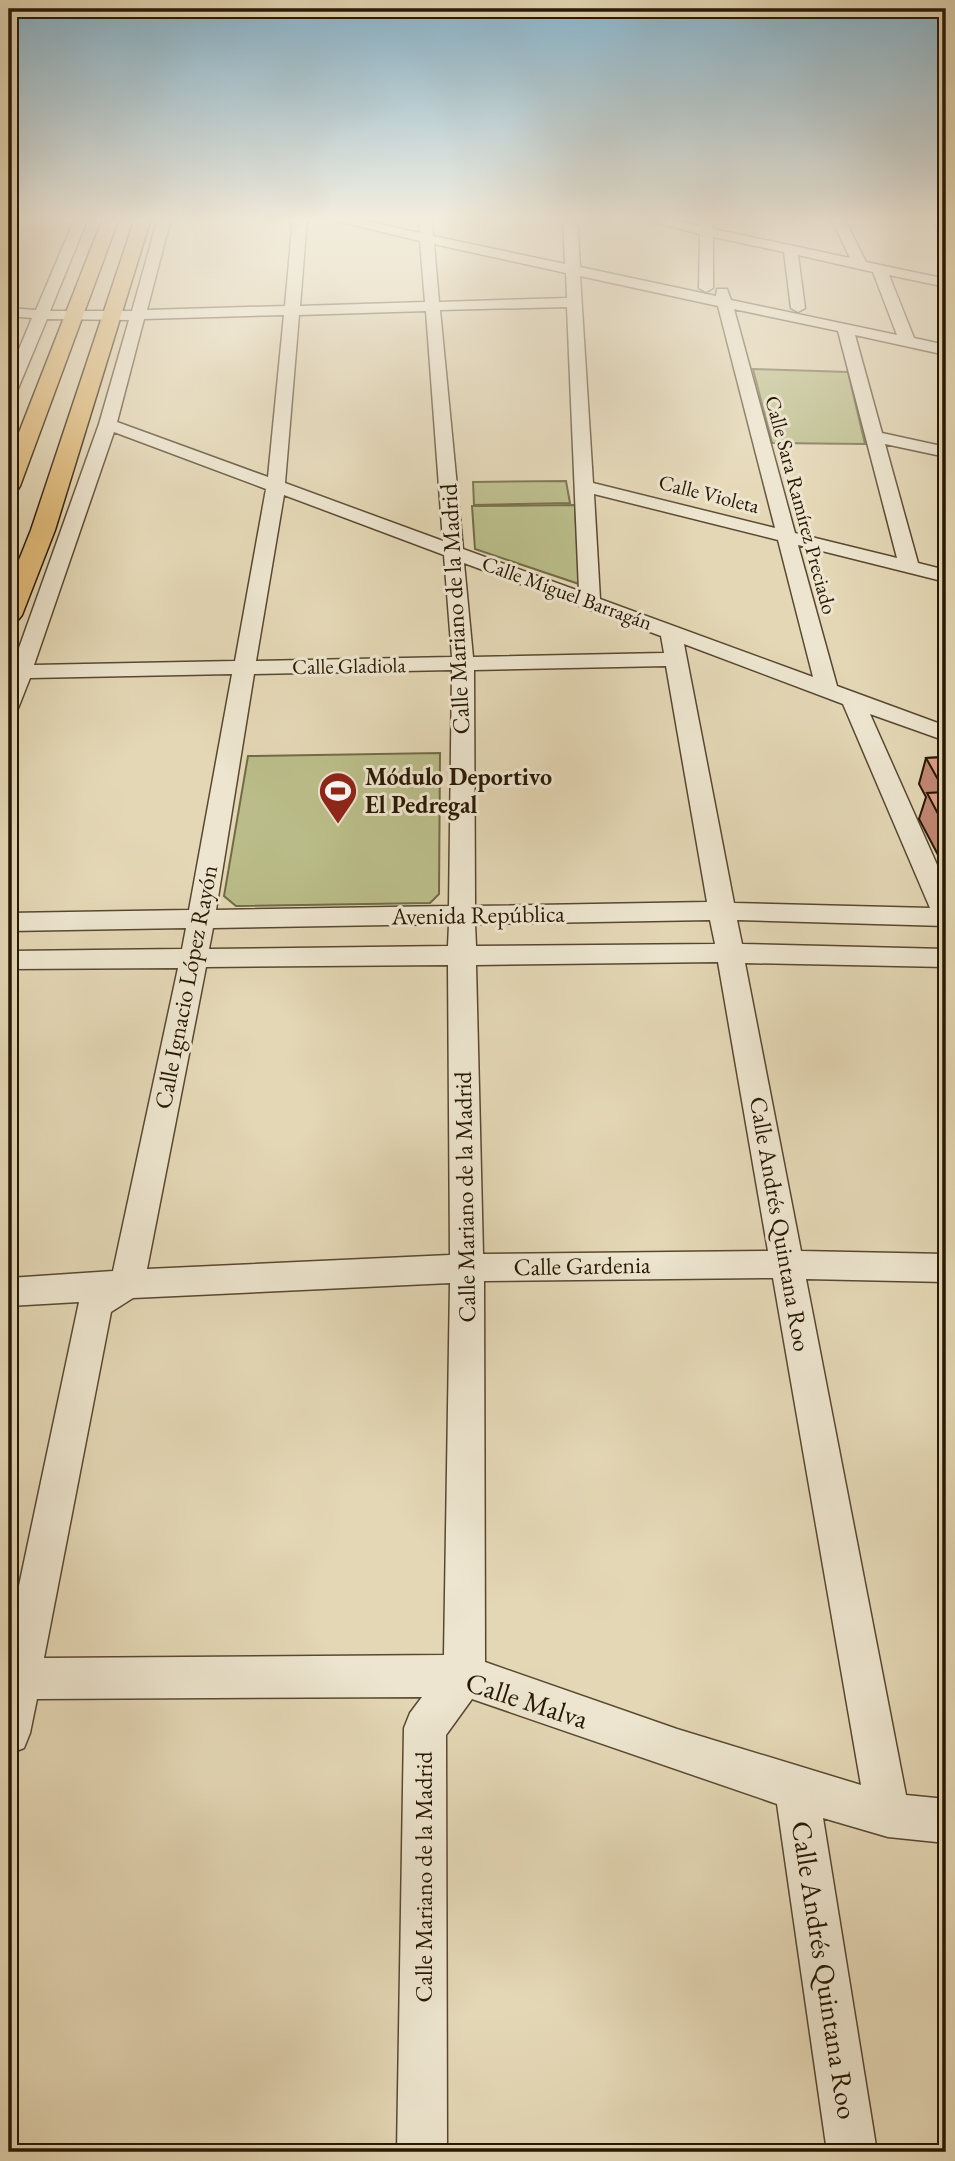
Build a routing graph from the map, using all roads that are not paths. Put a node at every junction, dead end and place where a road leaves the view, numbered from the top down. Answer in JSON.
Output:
{"nodes":[{"id":1,"x":39,"y":319,"type":"edge"},
{"id":2,"x":73,"y":319,"type":"edge"},
{"id":3,"x":111,"y":319,"type":"edge"},
{"id":4,"x":136,"y":319,"type":"edge"},
{"id":5,"x":291,"y":319,"type":"edge"},
{"id":6,"x":435,"y":319,"type":"edge"},
{"id":7,"x":576,"y":319,"type":"edge"},
{"id":8,"x":725,"y":319,"type":"edge"},
{"id":9,"x":811,"y":319,"type":"edge"},
{"id":10,"x":843,"y":319,"type":"edge"},
{"id":11,"x":899,"y":319,"type":"edge"},
{"id":12,"x":845,"y":328,"type":"junction"},
{"id":13,"x":905,"y":335,"type":"junction"},
{"id":14,"x":946,"y":338,"type":"edge"},
{"id":15,"x":946,"y":349,"type":"edge"},
{"id":16,"x":9,"y":391,"type":"edge"},
{"id":17,"x":46,"y":391,"type":"junction"},
{"id":18,"x":9,"y":407,"type":"edge"},
{"id":19,"x":108,"y":424,"type":"junction"},
{"id":20,"x":873,"y":436,"type":"junction"},
{"id":21,"x":946,"y":452,"type":"edge"},
{"id":22,"x":9,"y":486,"type":"edge"},
{"id":23,"x":276,"y":486,"type":"junction"},
{"id":24,"x":584,"y":486,"type":"junction"},
{"id":25,"x":785,"y":536,"type":"junction"},
{"id":26,"x":454,"y":552,"type":"junction"},
{"id":27,"x":909,"y":566,"type":"junction"},
{"id":28,"x":946,"y":576,"type":"edge"},
{"id":29,"x":590,"y":602,"type":"junction"},
{"id":30,"x":9,"y":615,"type":"edge"},
{"id":31,"x":671,"y":632,"type":"junction"},
{"id":32,"x":676,"y":659,"type":"junction"},
{"id":33,"x":463,"y":663,"type":"junction"},
{"id":34,"x":246,"y":667,"type":"junction"},
{"id":35,"x":22,"y":672,"type":"junction"},
{"id":36,"x":827,"y":690,"type":"junction"},
{"id":37,"x":853,"y":700,"type":"junction"},
{"id":38,"x":9,"y":706,"type":"edge"},
{"id":39,"x":946,"y":734,"type":"edge"},
{"id":40,"x":722,"y":911,"type":"junction"},
{"id":41,"x":464,"y":915,"type":"junction"},
{"id":42,"x":946,"y":915,"type":"edge"},
{"id":43,"x":201,"y":919,"type":"junction"},
{"id":44,"x":9,"y":922,"type":"edge"},
{"id":45,"x":730,"y":953,"type":"junction"},
{"id":46,"x":462,"y":955,"type":"junction"},
{"id":47,"x":194,"y":958,"type":"junction"},
{"id":48,"x":946,"y":958,"type":"edge"},
{"id":49,"x":9,"y":960,"type":"edge"},
{"id":50,"x":787,"y":1263,"type":"junction"},
{"id":51,"x":467,"y":1268,"type":"junction"},
{"id":52,"x":946,"y":1268,"type":"edge"},
{"id":53,"x":127,"y":1284,"type":"junction"},
{"id":54,"x":9,"y":1292,"type":"edge"},
{"id":55,"x":464,"y":1676,"type":"junction"},
{"id":56,"x":14,"y":1679,"type":"edge"},
{"id":57,"x":9,"y":1733,"type":"edge"},
{"id":58,"x":797,"y":1788,"type":"junction"},
{"id":59,"x":888,"y":1815,"type":"junction"},
{"id":60,"x":946,"y":1821,"type":"edge"},
{"id":61,"x":422,"y":2152,"type":"edge"},
{"id":62,"x":852,"y":2152,"type":"edge"}],
"edges":[{"from":1,"to":16,"type":"street"},
{"from":2,"to":17,"type":"main road"},
{"from":3,"to":30,"type":"main road"},
{"from":4,"to":19,"type":"street"},
{"from":5,"to":23,"type":"street","name":"Calle Ignacio López Rayón"},
{"from":6,"to":26,"type":"street","name":"Calle Mariano de la Madrid"},
{"from":7,"to":24,"type":"street"},
{"from":8,"to":25,"type":"street","name":"Calle Sara Ramírez Preciado"},
{"from":9,"to":12,"type":"street"},
{"from":10,"to":13,"type":"street"},
{"from":11,"to":13,"type":"street"},
{"from":12,"to":13,"type":"street"},
{"from":12,"to":20,"type":"street"},
{"from":13,"to":14,"type":"street"},
{"from":13,"to":15,"type":"street"},
{"from":17,"to":18,"type":"main road"},
{"from":17,"to":22,"type":"main road"},
{"from":19,"to":23,"type":"street","name":"Calle Miguel Barragán"},
{"from":19,"to":35,"type":"street"},
{"from":20,"to":21,"type":"street"},
{"from":20,"to":27,"type":"street"},
{"from":23,"to":26,"type":"street","name":"Calle Miguel Barragán"},
{"from":23,"to":34,"type":"street","name":"Calle Ignacio López Rayón"},
{"from":24,"to":25,"type":"street","name":"Calle Violeta"},
{"from":24,"to":29,"type":"street"},
{"from":25,"to":27,"type":"street","name":"Calle Violeta"},
{"from":25,"to":36,"type":"street","name":"Calle Sara Ramírez Preciado"},
{"from":26,"to":29,"type":"street","name":"Calle Miguel Barragán"},
{"from":26,"to":33,"type":"street","name":"Calle Mariano de la Madrid"},
{"from":27,"to":28,"type":"street","name":"Calle Violeta"},
{"from":29,"to":31,"type":"street","name":"Calle Miguel Barragán"},
{"from":31,"to":32,"type":"street","name":"Calle Andrés Quintana Roo"},
{"from":31,"to":36,"type":"street","name":"Calle Miguel Barragán"},
{"from":32,"to":33,"type":"street","name":"Calle Gladiola"},
{"from":32,"to":40,"type":"street","name":"Calle Andrés Quintana Roo"},
{"from":33,"to":34,"type":"street","name":"Calle Gladiola"},
{"from":33,"to":41,"type":"street","name":"Calle Mariano de la Madrid"},
{"from":34,"to":35,"type":"street","name":"Calle Gladiola"},
{"from":34,"to":43,"type":"street","name":"Calle Ignacio López Rayón"},
{"from":35,"to":38,"type":"street"},
{"from":36,"to":37,"type":"street","name":"Calle Miguel Barragán"},
{"from":37,"to":39,"type":"street","name":"Calle Miguel Barragán"},
{"from":37,"to":42,"type":"street"},
{"from":40,"to":41,"type":"street","name":"Avenida República"},
{"from":40,"to":42,"type":"street","name":"Avenida República"},
{"from":40,"to":45,"type":"street","name":"Calle Andrés Quintana Roo"},
{"from":41,"to":43,"type":"street","name":"Avenida República"},
{"from":41,"to":46,"type":"street","name":"Calle Mariano de la Madrid"},
{"from":43,"to":44,"type":"street","name":"Avenida República"},
{"from":43,"to":47,"type":"street","name":"Calle Ignacio López Rayón"},
{"from":45,"to":46,"type":"street","name":"Avenida República"},
{"from":45,"to":48,"type":"street","name":"Avenida República"},
{"from":45,"to":50,"type":"street","name":"Calle Andrés Quintana Roo"},
{"from":46,"to":47,"type":"street","name":"Avenida República"},
{"from":46,"to":51,"type":"street","name":"Calle Mariano de la Madrid"},
{"from":47,"to":49,"type":"street","name":"Avenida República"},
{"from":47,"to":53,"type":"street","name":"Calle Ignacio López Rayón"},
{"from":50,"to":51,"type":"street","name":"Calle Gardenia"},
{"from":50,"to":52,"type":"street","name":"Calle Gardenia"},
{"from":50,"to":59,"type":"street","name":"Calle Andrés Quintana Roo"},
{"from":51,"to":53,"type":"street","name":"Calle Gardenia"},
{"from":51,"to":55,"type":"street","name":"Calle Mariano de la Madrid"},
{"from":53,"to":54,"type":"street","name":"Calle Gardenia"},
{"from":53,"to":56,"type":"street"},
{"from":55,"to":56,"type":"street","name":"Calle Malva"},
{"from":55,"to":58,"type":"street","name":"Calle Malva"},
{"from":55,"to":61,"type":"street","name":"Calle Mariano de la Madrid"},
{"from":56,"to":57,"type":"street"},
{"from":58,"to":59,"type":"street","name":"Calle Malva"},
{"from":58,"to":62,"type":"street","name":"Calle Andrés Quintana Roo"},
{"from":59,"to":60,"type":"street","name":"Calle Malva"}]}
